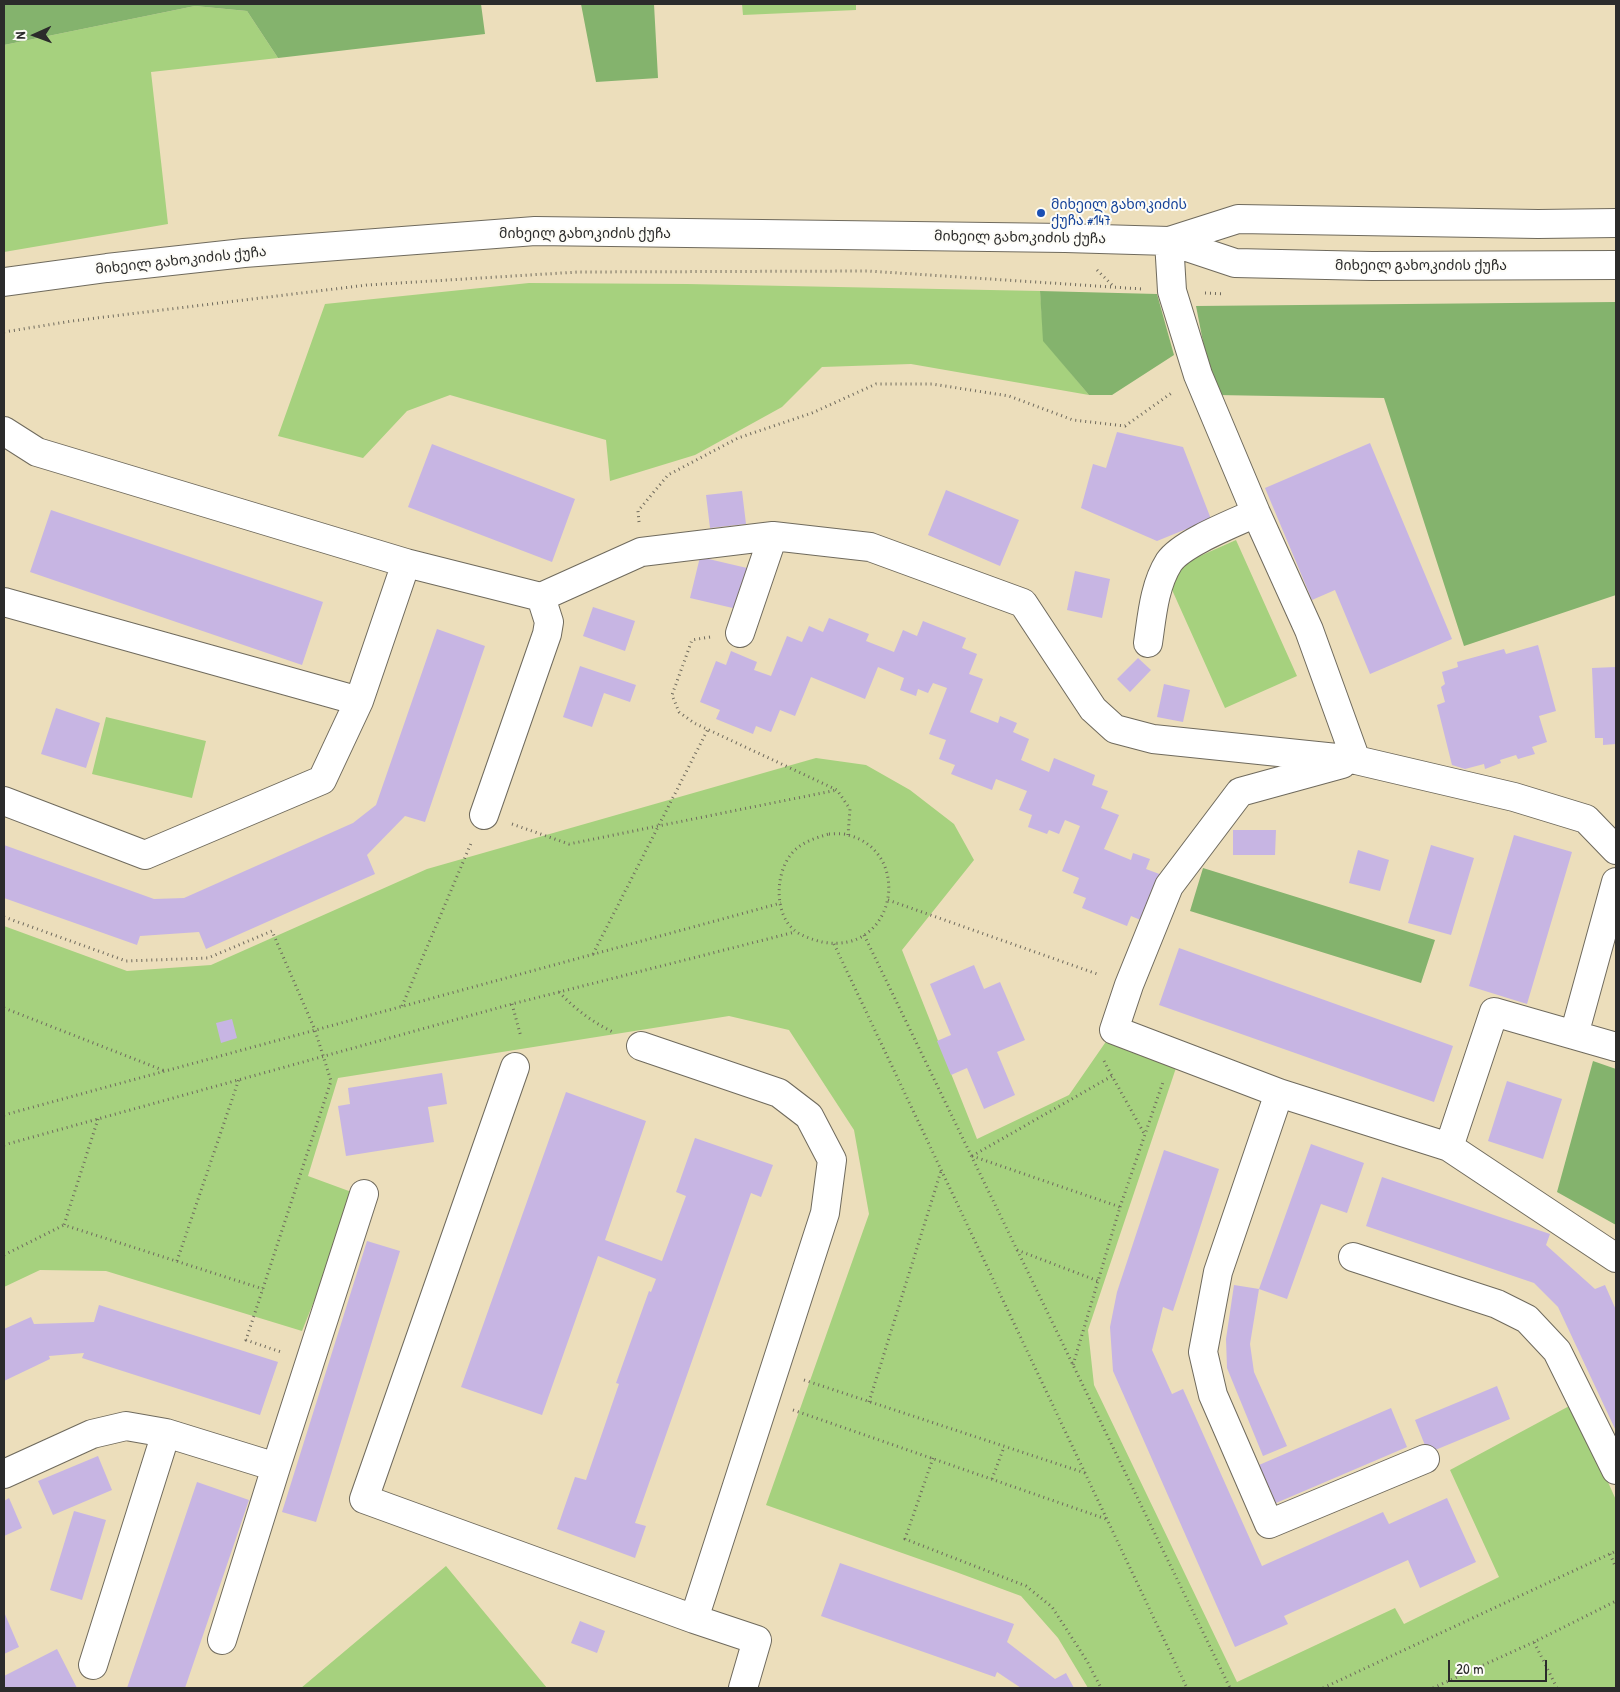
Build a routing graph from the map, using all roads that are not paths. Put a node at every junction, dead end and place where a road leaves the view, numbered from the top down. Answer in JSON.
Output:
{"nodes":[{"id":1,"x":1616,"y":222,"type":"edge"},
{"id":2,"x":1169,"y":241,"type":"junction"},
{"id":3,"x":1616,"y":265,"type":"edge"},
{"id":4,"x":4,"y":282,"type":"edge"},
{"id":5,"x":4,"y":431,"type":"edge"},
{"id":6,"x":1256,"y":513,"type":"junction"},
{"id":7,"x":773,"y":536,"type":"junction"},
{"id":8,"x":406,"y":563,"type":"junction"},
{"id":9,"x":541,"y":597,"type":"junction"},
{"id":10,"x":4,"y":602,"type":"edge"},
{"id":11,"x":740,"y":633,"type":"road end"},
{"id":12,"x":1148,"y":643,"type":"dead end"},
{"id":13,"x":359,"y":701,"type":"junction"},
{"id":14,"x":1356,"y":760,"type":"junction"},
{"id":15,"x":4,"y":801,"type":"edge"},
{"id":16,"x":484,"y":815,"type":"road end"},
{"id":17,"x":1616,"y":850,"type":"edge"},
{"id":18,"x":1615,"y":896,"type":"edge"},
{"id":19,"x":1574,"y":1035,"type":"junction"},
{"id":20,"x":641,"y":1046,"type":"road end"},
{"id":21,"x":1616,"y":1047,"type":"edge"},
{"id":22,"x":515,"y":1067,"type":"dead end"},
{"id":23,"x":1279,"y":1094,"type":"junction"},
{"id":24,"x":1449,"y":1147,"type":"junction"},
{"id":25,"x":364,"y":1194,"type":"dead end"},
{"id":26,"x":1353,"y":1257,"type":"dead end"},
{"id":27,"x":1616,"y":1258,"type":"edge"},
{"id":28,"x":166,"y":1433,"type":"junction"},
{"id":29,"x":1425,"y":1459,"type":"dead end"},
{"id":30,"x":276,"y":1467,"type":"junction"},
{"id":31,"x":1616,"y":1470,"type":"edge"},
{"id":32,"x":4,"y":1474,"type":"edge"},
{"id":33,"x":694,"y":1618,"type":"junction"},
{"id":34,"x":222,"y":1640,"type":"dead end"},
{"id":35,"x":93,"y":1665,"type":"dead end"},
{"id":36,"x":742,"y":1688,"type":"edge"}],
"edges":[{"from":1,"to":2,"type":"street","name":"მიხეილ გახოკიძის ქუჩა"},
{"from":2,"to":3,"type":"street","name":"მიხეილ გახოკიძის ქუჩა"},
{"from":2,"to":4,"type":"street","name":"მიხეილ გახოკიძის ქუჩა"},
{"from":2,"to":6,"type":"street"},
{"from":5,"to":8,"type":"street"},
{"from":6,"to":12,"type":"street"},
{"from":6,"to":14,"type":"street"},
{"from":7,"to":9,"type":"street"},
{"from":7,"to":11,"type":"street"},
{"from":7,"to":14,"type":"street"},
{"from":8,"to":9,"type":"street"},
{"from":8,"to":13,"type":"street"},
{"from":9,"to":16,"type":"street"},
{"from":10,"to":13,"type":"street"},
{"from":13,"to":15,"type":"street"},
{"from":14,"to":17,"type":"street"},
{"from":14,"to":23,"type":"street"},
{"from":18,"to":19,"type":"street"},
{"from":19,"to":21,"type":"street"},
{"from":19,"to":24,"type":"street"},
{"from":20,"to":33,"type":"street"},
{"from":22,"to":33,"type":"street"},
{"from":23,"to":24,"type":"street"},
{"from":23,"to":29,"type":"street"},
{"from":24,"to":27,"type":"street"},
{"from":25,"to":30,"type":"street"},
{"from":26,"to":31,"type":"street"},
{"from":28,"to":30,"type":"street"},
{"from":28,"to":32,"type":"street"},
{"from":28,"to":35,"type":"street"},
{"from":30,"to":34,"type":"street"},
{"from":33,"to":36,"type":"street"}]}
